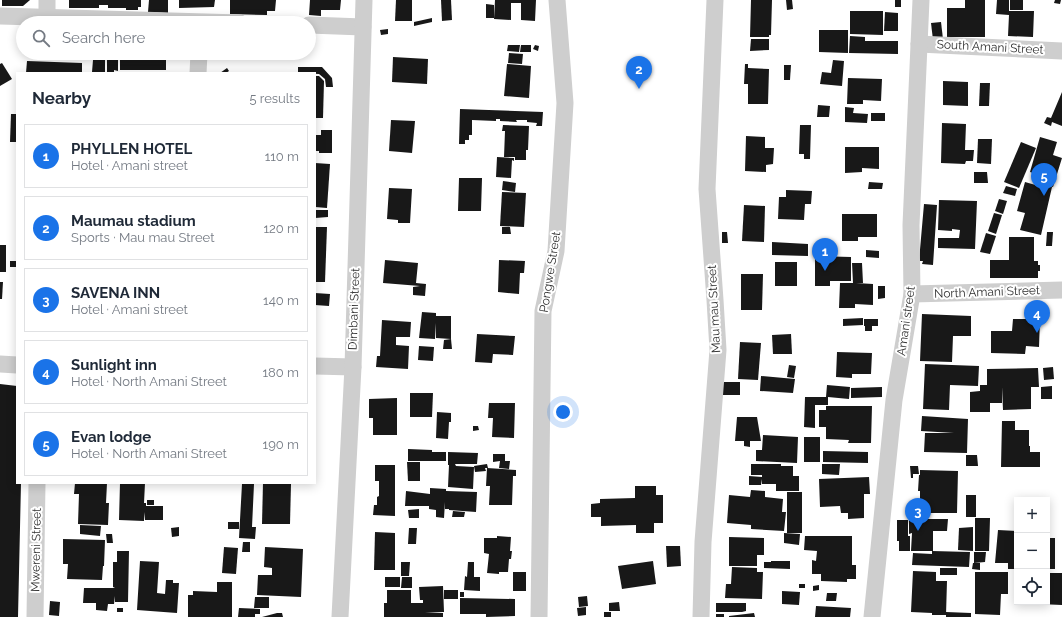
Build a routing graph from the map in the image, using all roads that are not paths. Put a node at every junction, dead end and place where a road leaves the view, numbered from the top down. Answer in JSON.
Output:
{"nodes":[{"id":1,"x":47,"y":0,"type":"edge"},
{"id":2,"x":364,"y":0,"type":"edge"},
{"id":3,"x":557,"y":0,"type":"edge"},
{"id":4,"x":715,"y":0,"type":"edge"},
{"id":5,"x":920,"y":0,"type":"edge"},
{"id":6,"x":0,"y":16,"type":"edge"},
{"id":7,"x":16,"y":16,"type":"edge"},
{"id":8,"x":47,"y":16,"type":"edge"},
{"id":9,"x":316,"y":25,"type":"edge"},
{"id":10,"x":363,"y":26,"type":"junction"},
{"id":11,"x":919,"y":44,"type":"junction"},
{"id":12,"x":1062,"y":51,"type":"edge"},
{"id":13,"x":199,"y":60,"type":"edge"},
{"id":14,"x":198,"y":72,"type":"edge"},
{"id":15,"x":1062,"y":290,"type":"edge"},
{"id":16,"x":912,"y":294,"type":"junction"},
{"id":17,"x":0,"y":364,"type":"edge"},
{"id":18,"x":16,"y":365,"type":"edge"},
{"id":19,"x":316,"y":366,"type":"edge"},
{"id":20,"x":353,"y":367,"type":"junction"},
{"id":21,"x":37,"y":484,"type":"edge"},
{"id":22,"x":34,"y":617,"type":"edge"},
{"id":23,"x":340,"y":617,"type":"edge"},
{"id":24,"x":539,"y":617,"type":"edge"},
{"id":25,"x":701,"y":617,"type":"edge"},
{"id":26,"x":872,"y":617,"type":"edge"}],
"edges":[{"from":1,"to":8,"type":"street"},
{"from":2,"to":10,"type":"street","name":"Dimbani Street"},
{"from":3,"to":24,"type":"street","name":"Pongwe Street"},
{"from":4,"to":25,"type":"street","name":"Mau mau Street"},
{"from":5,"to":11,"type":"street","name":"Amani street"},
{"from":6,"to":7,"type":"street"},
{"from":9,"to":10,"type":"street"},
{"from":10,"to":20,"type":"street","name":"Dimbani Street"},
{"from":11,"to":12,"type":"street","name":"South Amani Street"},
{"from":11,"to":16,"type":"street","name":"Amani street"},
{"from":13,"to":14,"type":"street"},
{"from":15,"to":16,"type":"street","name":"North Amani Street"},
{"from":16,"to":26,"type":"street","name":"Amani street"},
{"from":17,"to":18,"type":"street"},
{"from":19,"to":20,"type":"street"},
{"from":20,"to":23,"type":"street","name":"Dimbani Street"},
{"from":21,"to":22,"type":"street","name":"Mwereni Street"}]}
